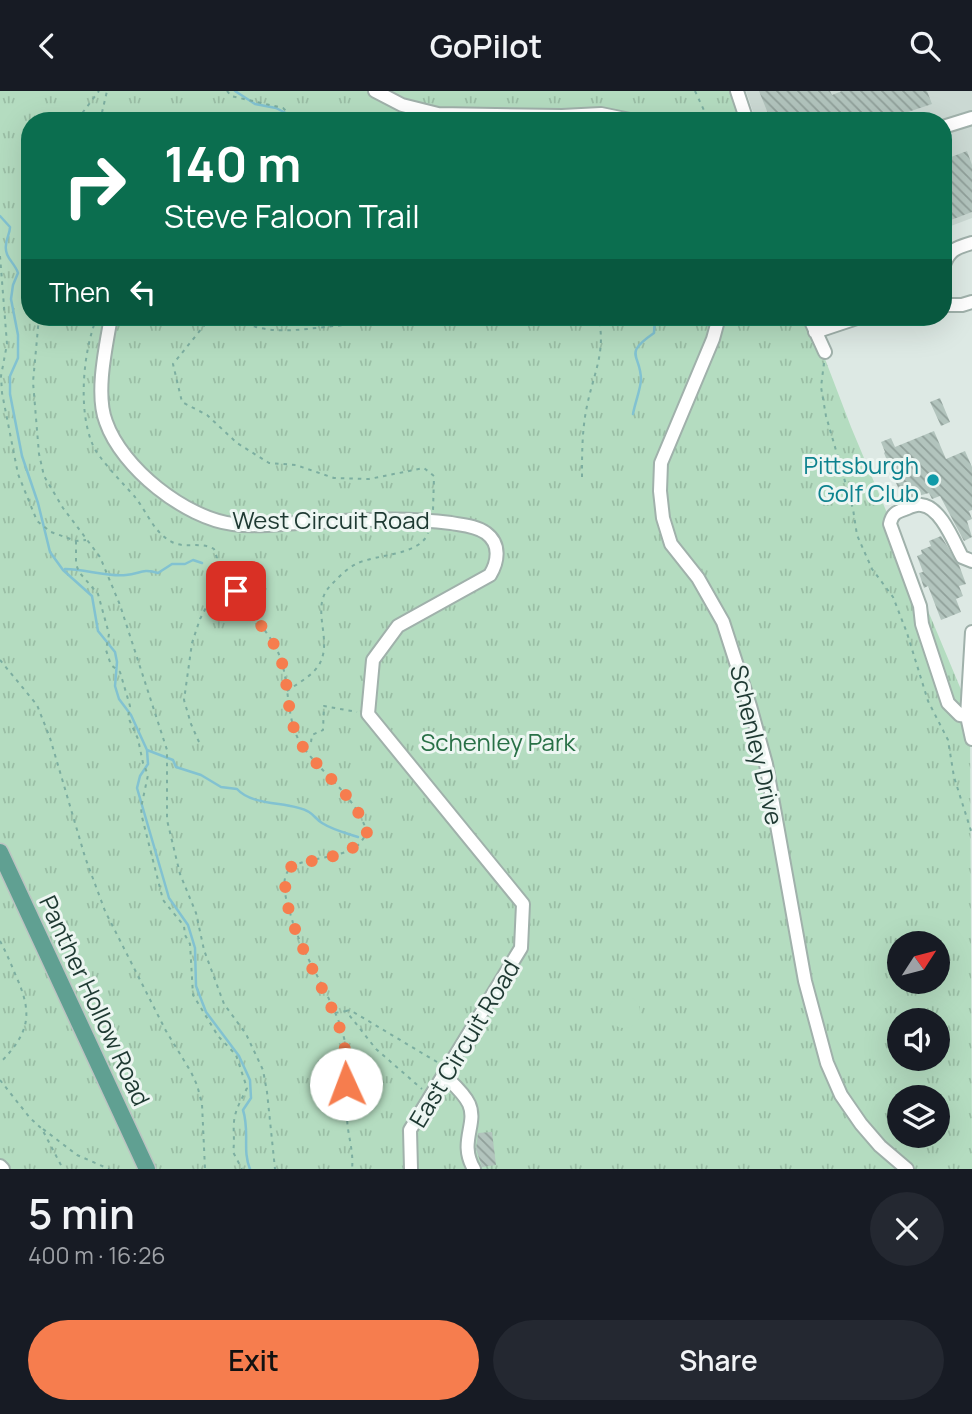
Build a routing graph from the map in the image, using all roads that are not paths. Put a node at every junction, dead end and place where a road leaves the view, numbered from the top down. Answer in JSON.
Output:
{"nodes":[{"id":1,"x":375,"y":91,"type":"edge"},
{"id":2,"x":737,"y":91,"type":"edge"},
{"id":3,"x":430,"y":112,"type":"edge"},
{"id":4,"x":744,"y":112,"type":"edge"},
{"id":5,"x":972,"y":118,"type":"edge"},
{"id":6,"x":952,"y":124,"type":"edge"},
{"id":7,"x":972,"y":243,"type":"edge"},
{"id":8,"x":952,"y":250,"type":"edge"},
{"id":9,"x":972,"y":302,"type":"edge"},
{"id":10,"x":952,"y":305,"type":"edge"},
{"id":11,"x":109,"y":326,"type":"edge"},
{"id":12,"x":717,"y":326,"type":"edge"},
{"id":13,"x":813,"y":326,"type":"edge"},
{"id":14,"x":833,"y":326,"type":"edge"},
{"id":15,"x":815,"y":332,"type":"junction"},
{"id":16,"x":825,"y":352,"type":"road end"},
{"id":17,"x":972,"y":561,"type":"edge"},
{"id":18,"x":972,"y":632,"type":"edge"},
{"id":19,"x":971,"y":652,"type":"edge"},
{"id":20,"x":368,"y":714,"type":"joint"},
{"id":21,"x":967,"y":716,"type":"junction"},
{"id":22,"x":972,"y":739,"type":"edge"},
{"id":23,"x":0,"y":852,"type":"edge"},
{"id":24,"x":445,"y":1071,"type":"junction"},
{"id":25,"x":147,"y":1169,"type":"edge"},
{"id":26,"x":411,"y":1169,"type":"edge"},
{"id":27,"x":474,"y":1169,"type":"edge"},
{"id":28,"x":908,"y":1169,"type":"edge"}],
"edges":[{"from":1,"to":3,"type":"street"},
{"from":2,"to":4,"type":"street"},
{"from":5,"to":6,"type":"street"},
{"from":7,"to":8,"type":"street"},
{"from":9,"to":10,"type":"street"},
{"from":11,"to":20,"type":"street","name":"West Circuit Road"},
{"from":12,"to":28,"type":"street","name":"Schenley Drive"},
{"from":13,"to":15,"type":"street"},
{"from":14,"to":15,"type":"street"},
{"from":15,"to":16,"type":"street"},
{"from":17,"to":21,"type":"street"},
{"from":18,"to":19,"type":"street"},
{"from":19,"to":21,"type":"street"},
{"from":20,"to":24,"type":"street","name":"East Circuit Road"},
{"from":21,"to":22,"type":"street"},
{"from":23,"to":25,"type":"main road","name":"Panther Hollow Road"},
{"from":24,"to":26,"type":"street","name":"East Circuit Road"},
{"from":24,"to":27,"type":"street"}]}
